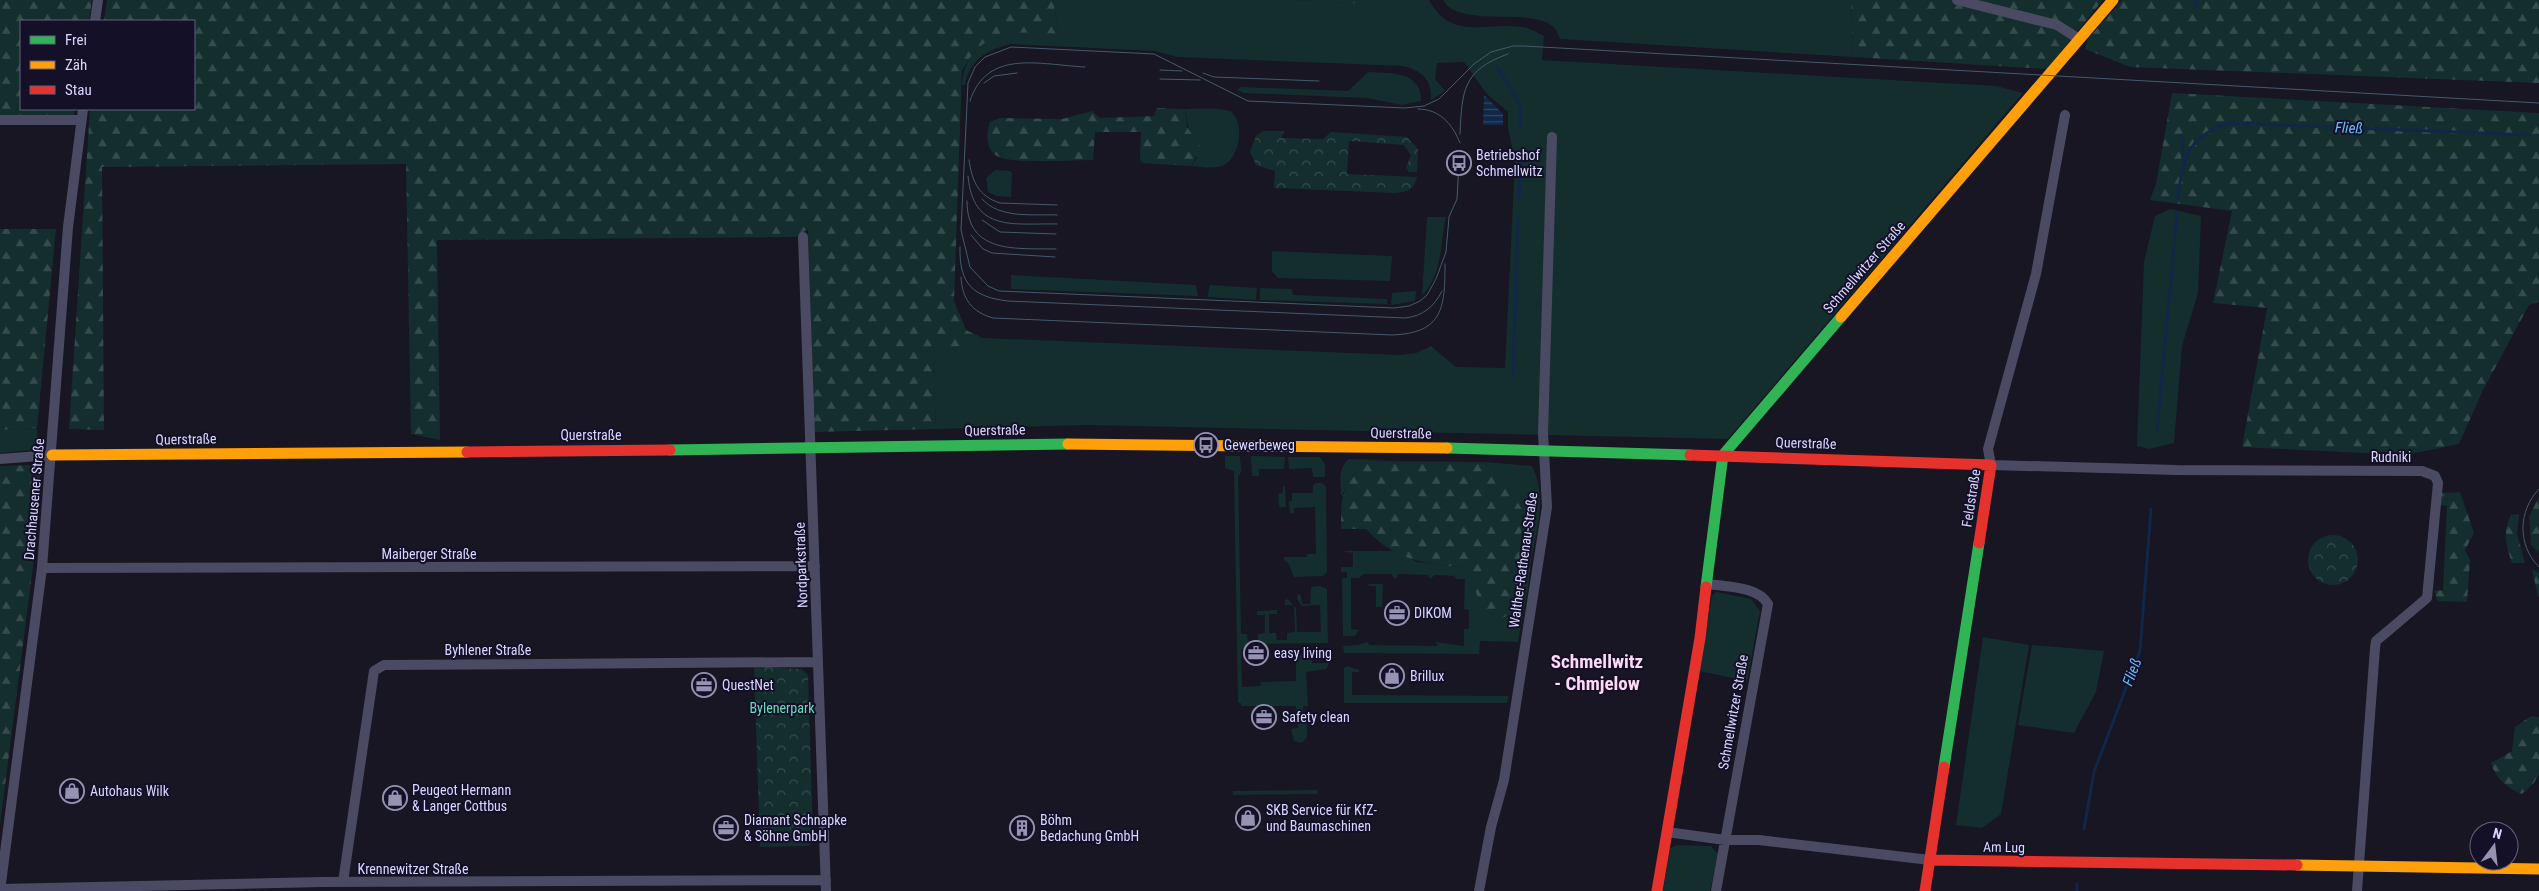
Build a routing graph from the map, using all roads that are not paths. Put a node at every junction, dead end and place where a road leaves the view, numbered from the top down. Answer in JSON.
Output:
{"nodes":[{"id":1,"x":98,"y":0,"type":"edge"},
{"id":2,"x":1957,"y":0,"type":"edge"},
{"id":3,"x":2113,"y":0,"type":"edge"},
{"id":4,"x":95,"y":20,"type":"edge"},
{"id":5,"x":2079,"y":39,"type":"junction"},
{"id":6,"x":83,"y":110,"type":"edge"},
{"id":7,"x":2064,"y":116,"type":"dead end"},
{"id":8,"x":0,"y":120,"type":"edge"},
{"id":9,"x":81,"y":120,"type":"junction"},
{"id":10,"x":1552,"y":137,"type":"dead end"},
{"id":11,"x":803,"y":237,"type":"dead end"},
{"id":12,"x":811,"y":449,"type":"junction"},
{"id":13,"x":1545,"y":450,"type":"junction"},
{"id":14,"x":52,"y":455,"type":"junction"},
{"id":15,"x":1722,"y":456,"type":"junction"},
{"id":16,"x":0,"y":459,"type":"edge"},
{"id":17,"x":1991,"y":465,"type":"junction"},
{"id":18,"x":815,"y":566,"type":"junction"},
{"id":19,"x":42,"y":568,"type":"junction"},
{"id":20,"x":1708,"y":584,"type":"junction"},
{"id":21,"x":818,"y":662,"type":"junction"},
{"id":22,"x":1668,"y":832,"type":"junction"},
{"id":23,"x":1725,"y":840,"type":"junction"},
{"id":24,"x":1930,"y":860,"type":"junction"},
{"id":25,"x":2359,"y":866,"type":"junction"},
{"id":26,"x":2539,"y":869,"type":"edge"},
{"id":27,"x":826,"y":880,"type":"junction"},
{"id":28,"x":343,"y":882,"type":"junction"},
{"id":29,"x":294,"y":887,"type":"edge"},
{"id":30,"x":0,"y":889,"type":"edge"},
{"id":31,"x":826,"y":891,"type":"edge"},
{"id":32,"x":1479,"y":891,"type":"edge"},
{"id":33,"x":1657,"y":891,"type":"edge"},
{"id":34,"x":1716,"y":891,"type":"edge"},
{"id":35,"x":1925,"y":891,"type":"edge"},
{"id":36,"x":2357,"y":891,"type":"edge"}],
"edges":[{"from":1,"to":4,"type":"street"},
{"from":2,"to":5,"type":"street"},
{"from":3,"to":5,"type":"street","name":"Schmellwitzer Straße"},
{"from":5,"to":15,"type":"street","name":"Schmellwitzer Straße"},
{"from":6,"to":9,"type":"street","name":"Drachhausener Straße"},
{"from":7,"to":17,"type":"street","name":"Feldstraße"},
{"from":8,"to":9,"type":"street"},
{"from":9,"to":14,"type":"street","name":"Drachhausener Straße"},
{"from":10,"to":13,"type":"street","name":"Walther-Rathenau-Straße"},
{"from":11,"to":12,"type":"street","name":"Nordparkstraße"},
{"from":12,"to":13,"type":"street","name":"Querstraße"},
{"from":12,"to":14,"type":"street","name":"Querstraße"},
{"from":12,"to":18,"type":"street","name":"Nordparkstraße"},
{"from":13,"to":15,"type":"street","name":"Querstraße"},
{"from":13,"to":32,"type":"street","name":"Walther-Rathenau-Straße"},
{"from":14,"to":16,"type":"street","name":"Querstraße"},
{"from":14,"to":19,"type":"street","name":"Drachhausener Straße"},
{"from":15,"to":17,"type":"street","name":"Querstraße"},
{"from":15,"to":20,"type":"street"},
{"from":17,"to":24,"type":"street","name":"Feldstraße"},
{"from":17,"to":25,"type":"street","name":"Rudniki"},
{"from":18,"to":19,"type":"street","name":"Maiberger Straße"},
{"from":18,"to":21,"type":"street","name":"Nordparkstraße"},
{"from":19,"to":30,"type":"street","name":"Drachhausener Straße"},
{"from":20,"to":22,"type":"street"},
{"from":20,"to":23,"type":"street","name":"Schmellwitzer Straße"},
{"from":21,"to":27,"type":"street","name":"Nordparkstraße"},
{"from":21,"to":28,"type":"street","name":"Byhlener Straße"},
{"from":22,"to":23,"type":"street","name":"Am Lug"},
{"from":22,"to":33,"type":"street"},
{"from":23,"to":24,"type":"street","name":"Am Lug"},
{"from":23,"to":34,"type":"street","name":"Schmellwitzer Straße"},
{"from":24,"to":25,"type":"street","name":"Am Lug"},
{"from":24,"to":35,"type":"street","name":"Feldstraße"},
{"from":25,"to":26,"type":"street","name":"Am Lug"},
{"from":25,"to":36,"type":"street"},
{"from":27,"to":28,"type":"street","name":"Krennewitzer Straße"},
{"from":27,"to":31,"type":"street","name":"Nordparkstraße"},
{"from":28,"to":29,"type":"street","name":"Krennewitzer Straße"},
{"from":29,"to":30,"type":"street","name":"Krennewitzer Straße"}]}
